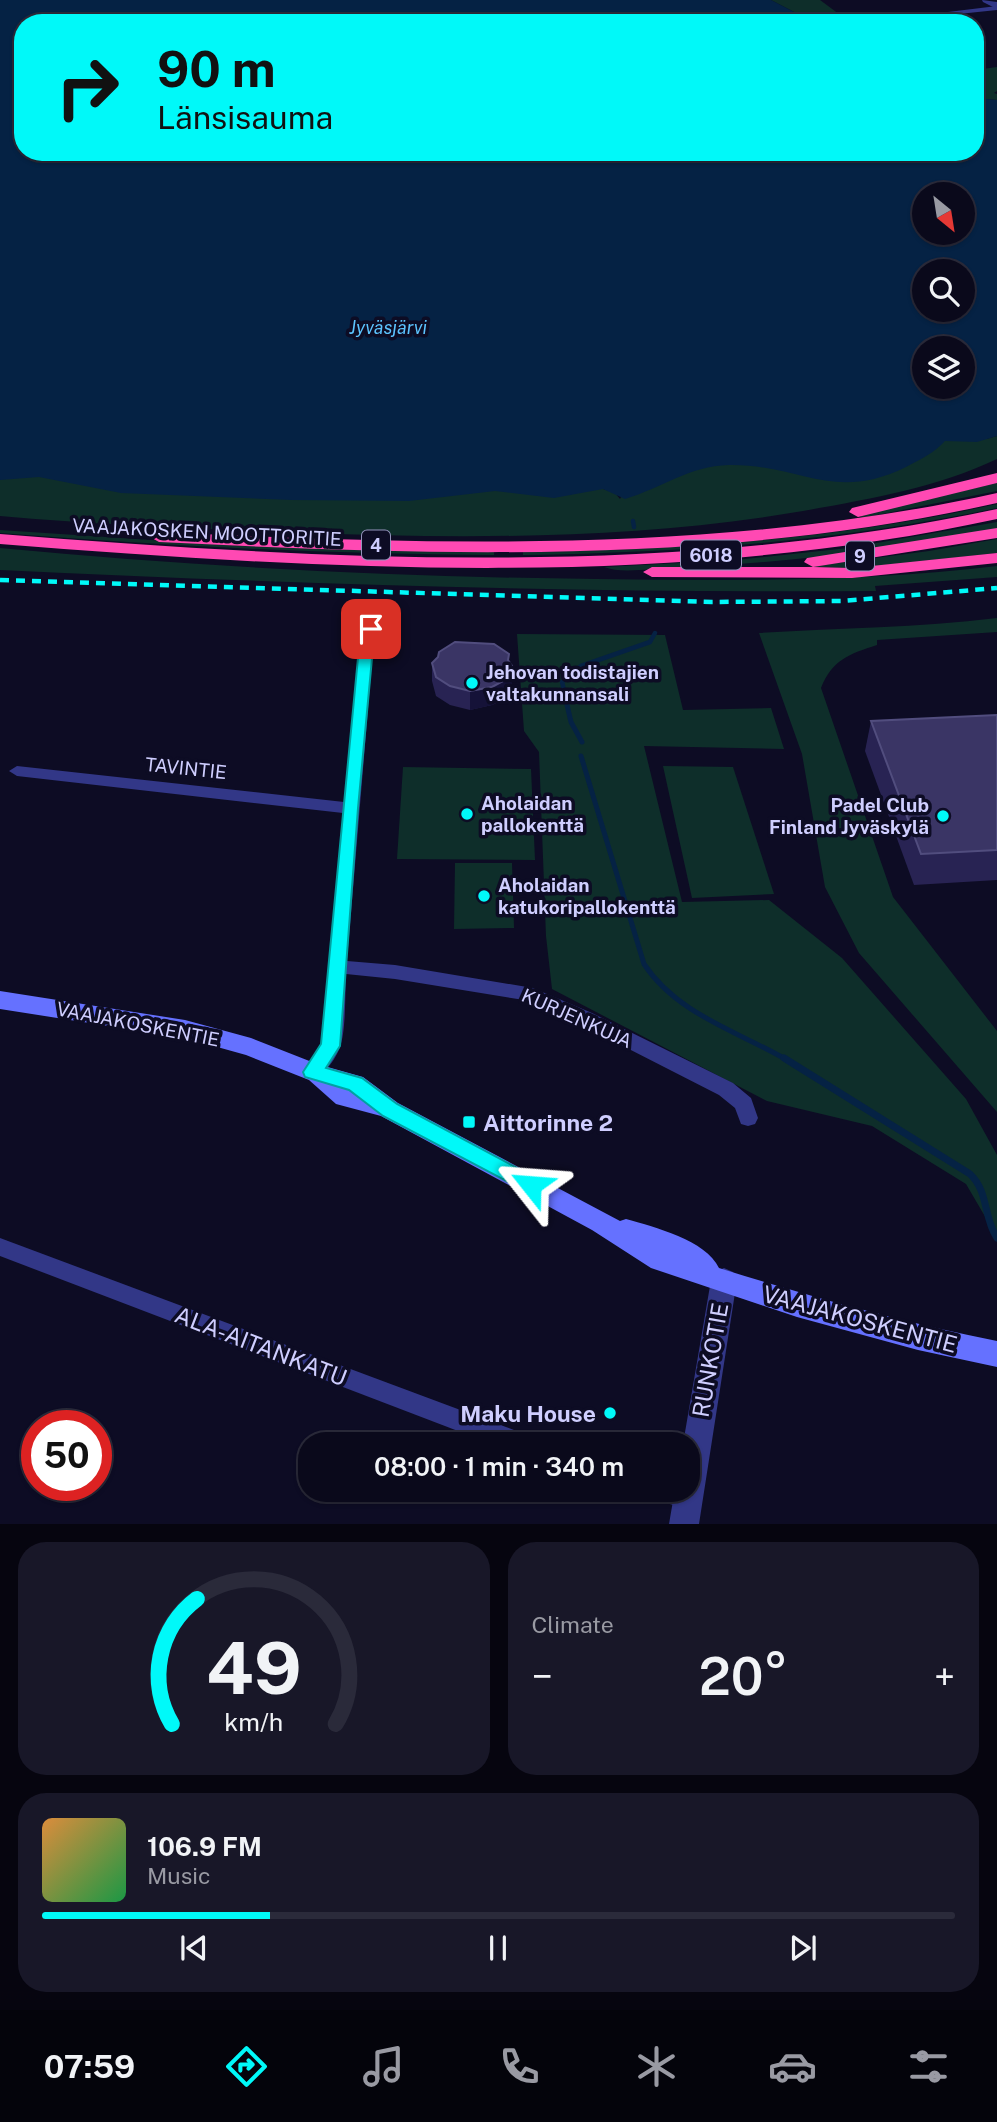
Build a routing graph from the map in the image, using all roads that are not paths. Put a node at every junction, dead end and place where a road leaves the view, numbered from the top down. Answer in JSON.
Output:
{"nodes":[{"id":1,"x":986,"y":0,"type":"edge"},
{"id":2,"x":997,"y":7,"type":"edge"},
{"id":3,"x":937,"y":14,"type":"edge"},
{"id":4,"x":997,"y":470,"type":"edge"},
{"id":5,"x":990,"y":480,"type":"edge"},
{"id":6,"x":997,"y":498,"type":"edge"},
{"id":7,"x":997,"y":514,"type":"edge"},
{"id":8,"x":0,"y":525,"type":"edge"},
{"id":9,"x":997,"y":533,"type":"edge"},
{"id":10,"x":0,"y":539,"type":"edge"},
{"id":11,"x":697,"y":540,"type":"junction"},
{"id":12,"x":997,"y":558,"type":"edge"},
{"id":13,"x":422,"y":563,"type":"junction"},
{"id":14,"x":748,"y":571,"type":"junction"},
{"id":15,"x":371,"y":629,"type":"dead end"},
{"id":16,"x":17,"y":771,"type":"dead end"},
{"id":17,"x":349,"y":808,"type":"junction"},
{"id":18,"x":339,"y":967,"type":"junction"},
{"id":19,"x":0,"y":1000,"type":"edge"},
{"id":20,"x":312,"y":1072,"type":"junction"},
{"id":21,"x":747,"y":1118,"type":"dead end"},
{"id":22,"x":0,"y":1247,"type":"edge"},
{"id":23,"x":724,"y":1280,"type":"junction"},
{"id":24,"x":997,"y":1354,"type":"edge"},
{"id":25,"x":490,"y":1432,"type":"edge"},
{"id":26,"x":686,"y":1510,"type":"edge"}],
"edges":[{"from":1,"to":2,"type":"street"},
{"from":2,"to":3,"type":"street"},
{"from":4,"to":5,"type":"highway"},
{"from":5,"to":11,"type":"highway","number":"4"},
{"from":6,"to":11,"type":"highway","name":"VAAJAKOSKEN MOOTTORITIE","number":"6018"},
{"from":7,"to":13,"type":"highway","name":"VAAJAKOSKEN MOOTTORITIE","number":"6018"},
{"from":8,"to":11,"type":"highway","name":"VAAJAKOSKEN MOOTTORITIE","number":"4"},
{"from":9,"to":14,"type":"highway","number":"9"},
{"from":10,"to":13,"type":"highway","name":"VAAJAKOSKEN MOOTTORITIE","number":"4"},
{"from":12,"to":14,"type":"highway","number":"4"},
{"from":13,"to":14,"type":"highway","number":"4"},
{"from":15,"to":17,"type":"street"},
{"from":16,"to":17,"type":"street","name":"TAVINTIE"},
{"from":17,"to":18,"type":"street"},
{"from":18,"to":20,"type":"street"},
{"from":18,"to":21,"type":"street","name":"KURJENKUJA"},
{"from":19,"to":20,"type":"main road","name":"VAAJAKOSKENTIE"},
{"from":20,"to":23,"type":"main road","name":"VAAJAKOSKENTIE"},
{"from":22,"to":25,"type":"street","name":"ALA-AITANKATU"},
{"from":23,"to":24,"type":"main road","name":"VAAJAKOSKENTIE"},
{"from":23,"to":26,"type":"street","name":"RUNKOTIE"}]}
